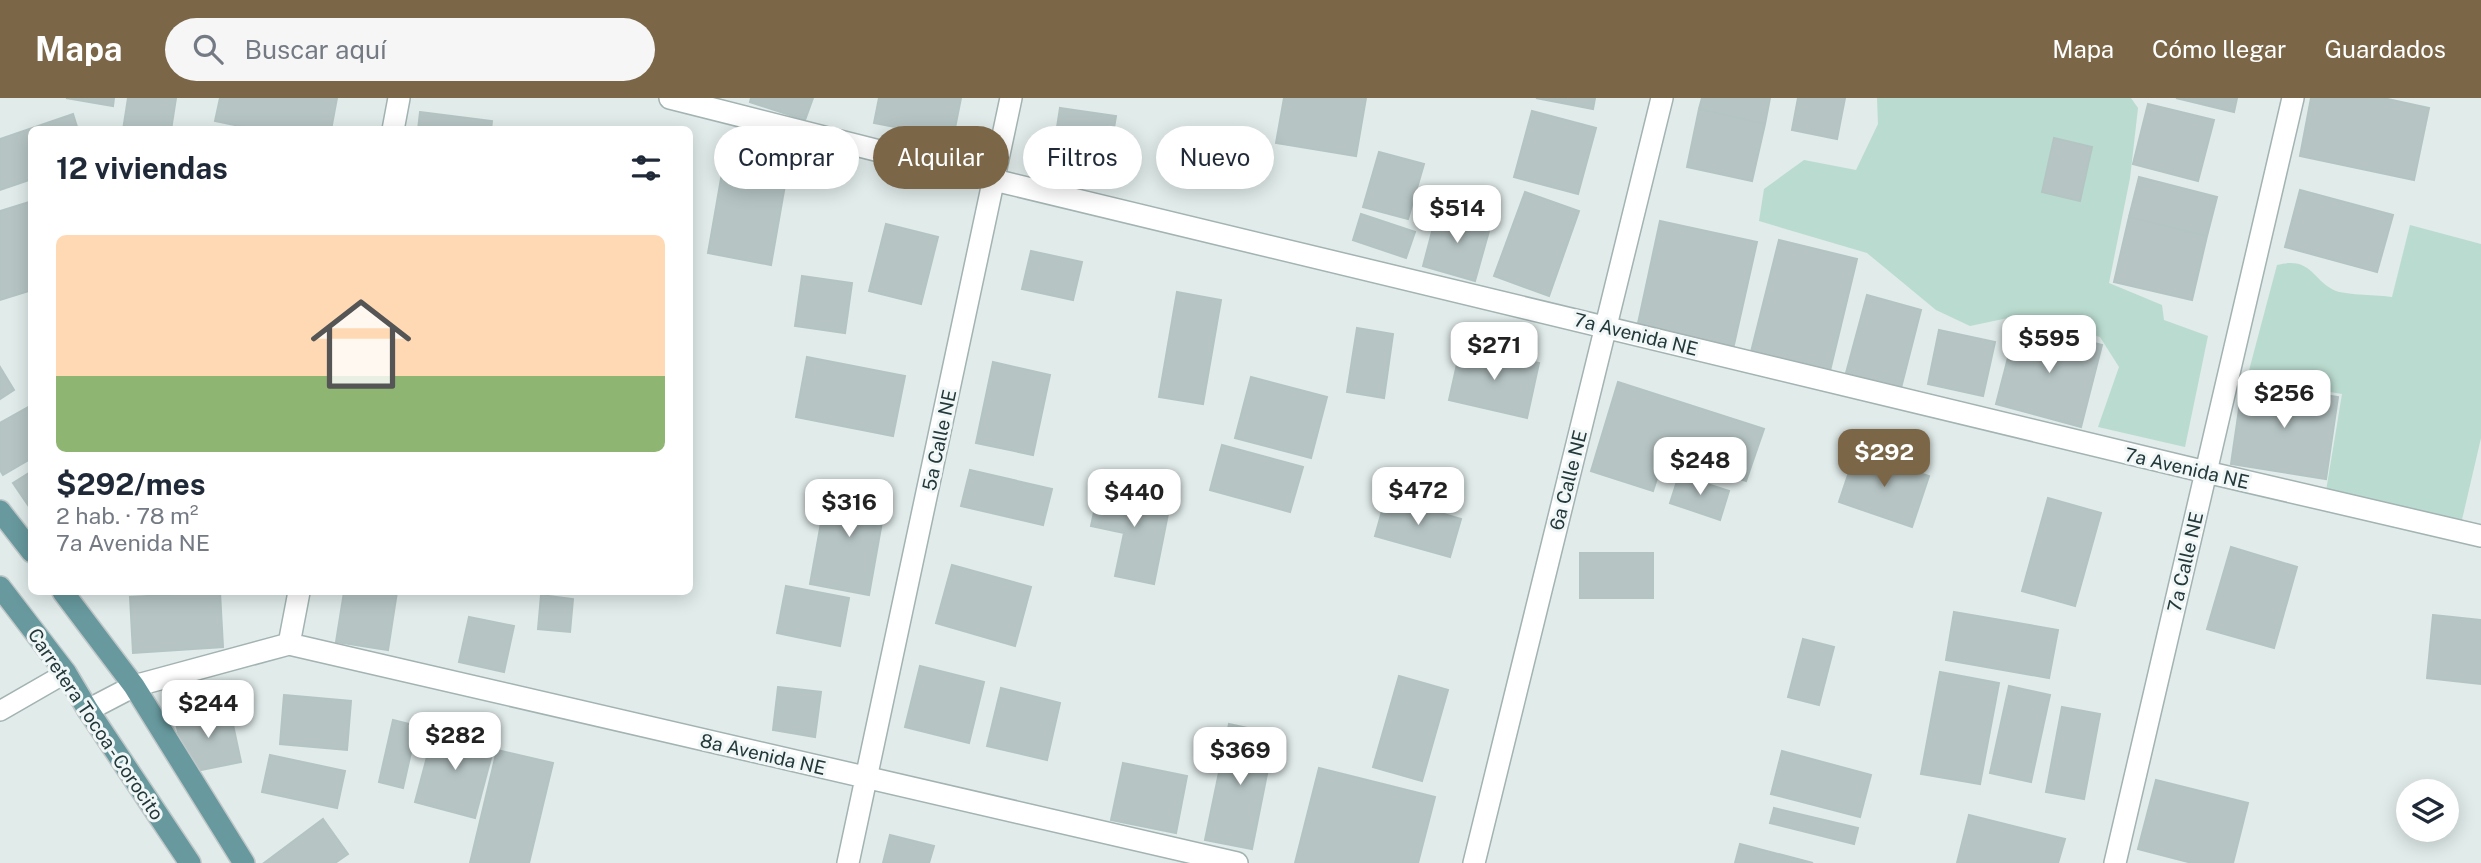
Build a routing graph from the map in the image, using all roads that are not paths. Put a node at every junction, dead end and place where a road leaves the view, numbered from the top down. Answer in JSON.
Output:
{"nodes":[{"id":1,"x":399,"y":98,"type":"edge"},
{"id":2,"x":670,"y":98,"type":"edge"},
{"id":3,"x":1011,"y":98,"type":"edge"},
{"id":4,"x":1662,"y":98,"type":"edge"},
{"id":5,"x":2293,"y":98,"type":"edge"},
{"id":6,"x":394,"y":126,"type":"edge"},
{"id":7,"x":1005,"y":126,"type":"edge"},
{"id":8,"x":873,"y":150,"type":"edge"},
{"id":9,"x":1009,"y":184,"type":"edge"},
{"id":10,"x":991,"y":189,"type":"edge"},
{"id":11,"x":1606,"y":327,"type":"junction"},
{"id":12,"x":2206,"y":472,"type":"junction"},
{"id":13,"x":0,"y":511,"type":"edge"},
{"id":14,"x":2481,"y":536,"type":"edge"},
{"id":15,"x":28,"y":547,"type":"edge"},
{"id":16,"x":0,"y":587,"type":"edge"},
{"id":17,"x":65,"y":595,"type":"edge"},
{"id":18,"x":298,"y":595,"type":"edge"},
{"id":19,"x":289,"y":644,"type":"junction"},
{"id":20,"x":66,"y":673,"type":"junction"},
{"id":21,"x":134,"y":686,"type":"junction"},
{"id":22,"x":88,"y":710,"type":"junction"},
{"id":23,"x":0,"y":711,"type":"edge"},
{"id":24,"x":868,"y":778,"type":"junction"},
{"id":25,"x":190,"y":863,"type":"edge"},
{"id":26,"x":244,"y":863,"type":"edge"},
{"id":27,"x":848,"y":863,"type":"edge"},
{"id":28,"x":1237,"y":863,"type":"edge"},
{"id":29,"x":1474,"y":863,"type":"edge"},
{"id":30,"x":2115,"y":863,"type":"edge"}],
"edges":[{"from":1,"to":6,"type":"street"},
{"from":2,"to":8,"type":"street","name":"7a Avenida NE"},
{"from":3,"to":7,"type":"street","name":"5a Calle NE"},
{"from":4,"to":11,"type":"street","name":"6a Calle NE"},
{"from":5,"to":12,"type":"street","name":"7a Calle NE"},
{"from":9,"to":11,"type":"street","name":"7a Avenida NE"},
{"from":10,"to":24,"type":"street","name":"5a Calle NE"},
{"from":11,"to":12,"type":"street","name":"7a Avenida NE"},
{"from":11,"to":29,"type":"street","name":"6a Calle NE"},
{"from":12,"to":14,"type":"street","name":"7a Avenida NE"},
{"from":12,"to":30,"type":"street","name":"7a Calle NE"},
{"from":13,"to":15,"type":"main road"},
{"from":16,"to":20,"type":"main road","name":"Carretera Tocoa - Corocito"},
{"from":17,"to":21,"type":"main road"},
{"from":18,"to":19,"type":"street"},
{"from":19,"to":21,"type":"street"},
{"from":19,"to":24,"type":"street","name":"8a Avenida NE"},
{"from":20,"to":22,"type":"main road","name":"Carretera Tocoa - Corocito"},
{"from":20,"to":23,"type":"lane"},
{"from":21,"to":22,"type":"street"},
{"from":21,"to":26,"type":"main road"},
{"from":22,"to":25,"type":"main road","name":"Carretera Tocoa - Corocito"},
{"from":24,"to":27,"type":"street","name":"5a Calle NE"},
{"from":24,"to":28,"type":"street","name":"8a Avenida NE"}]}
